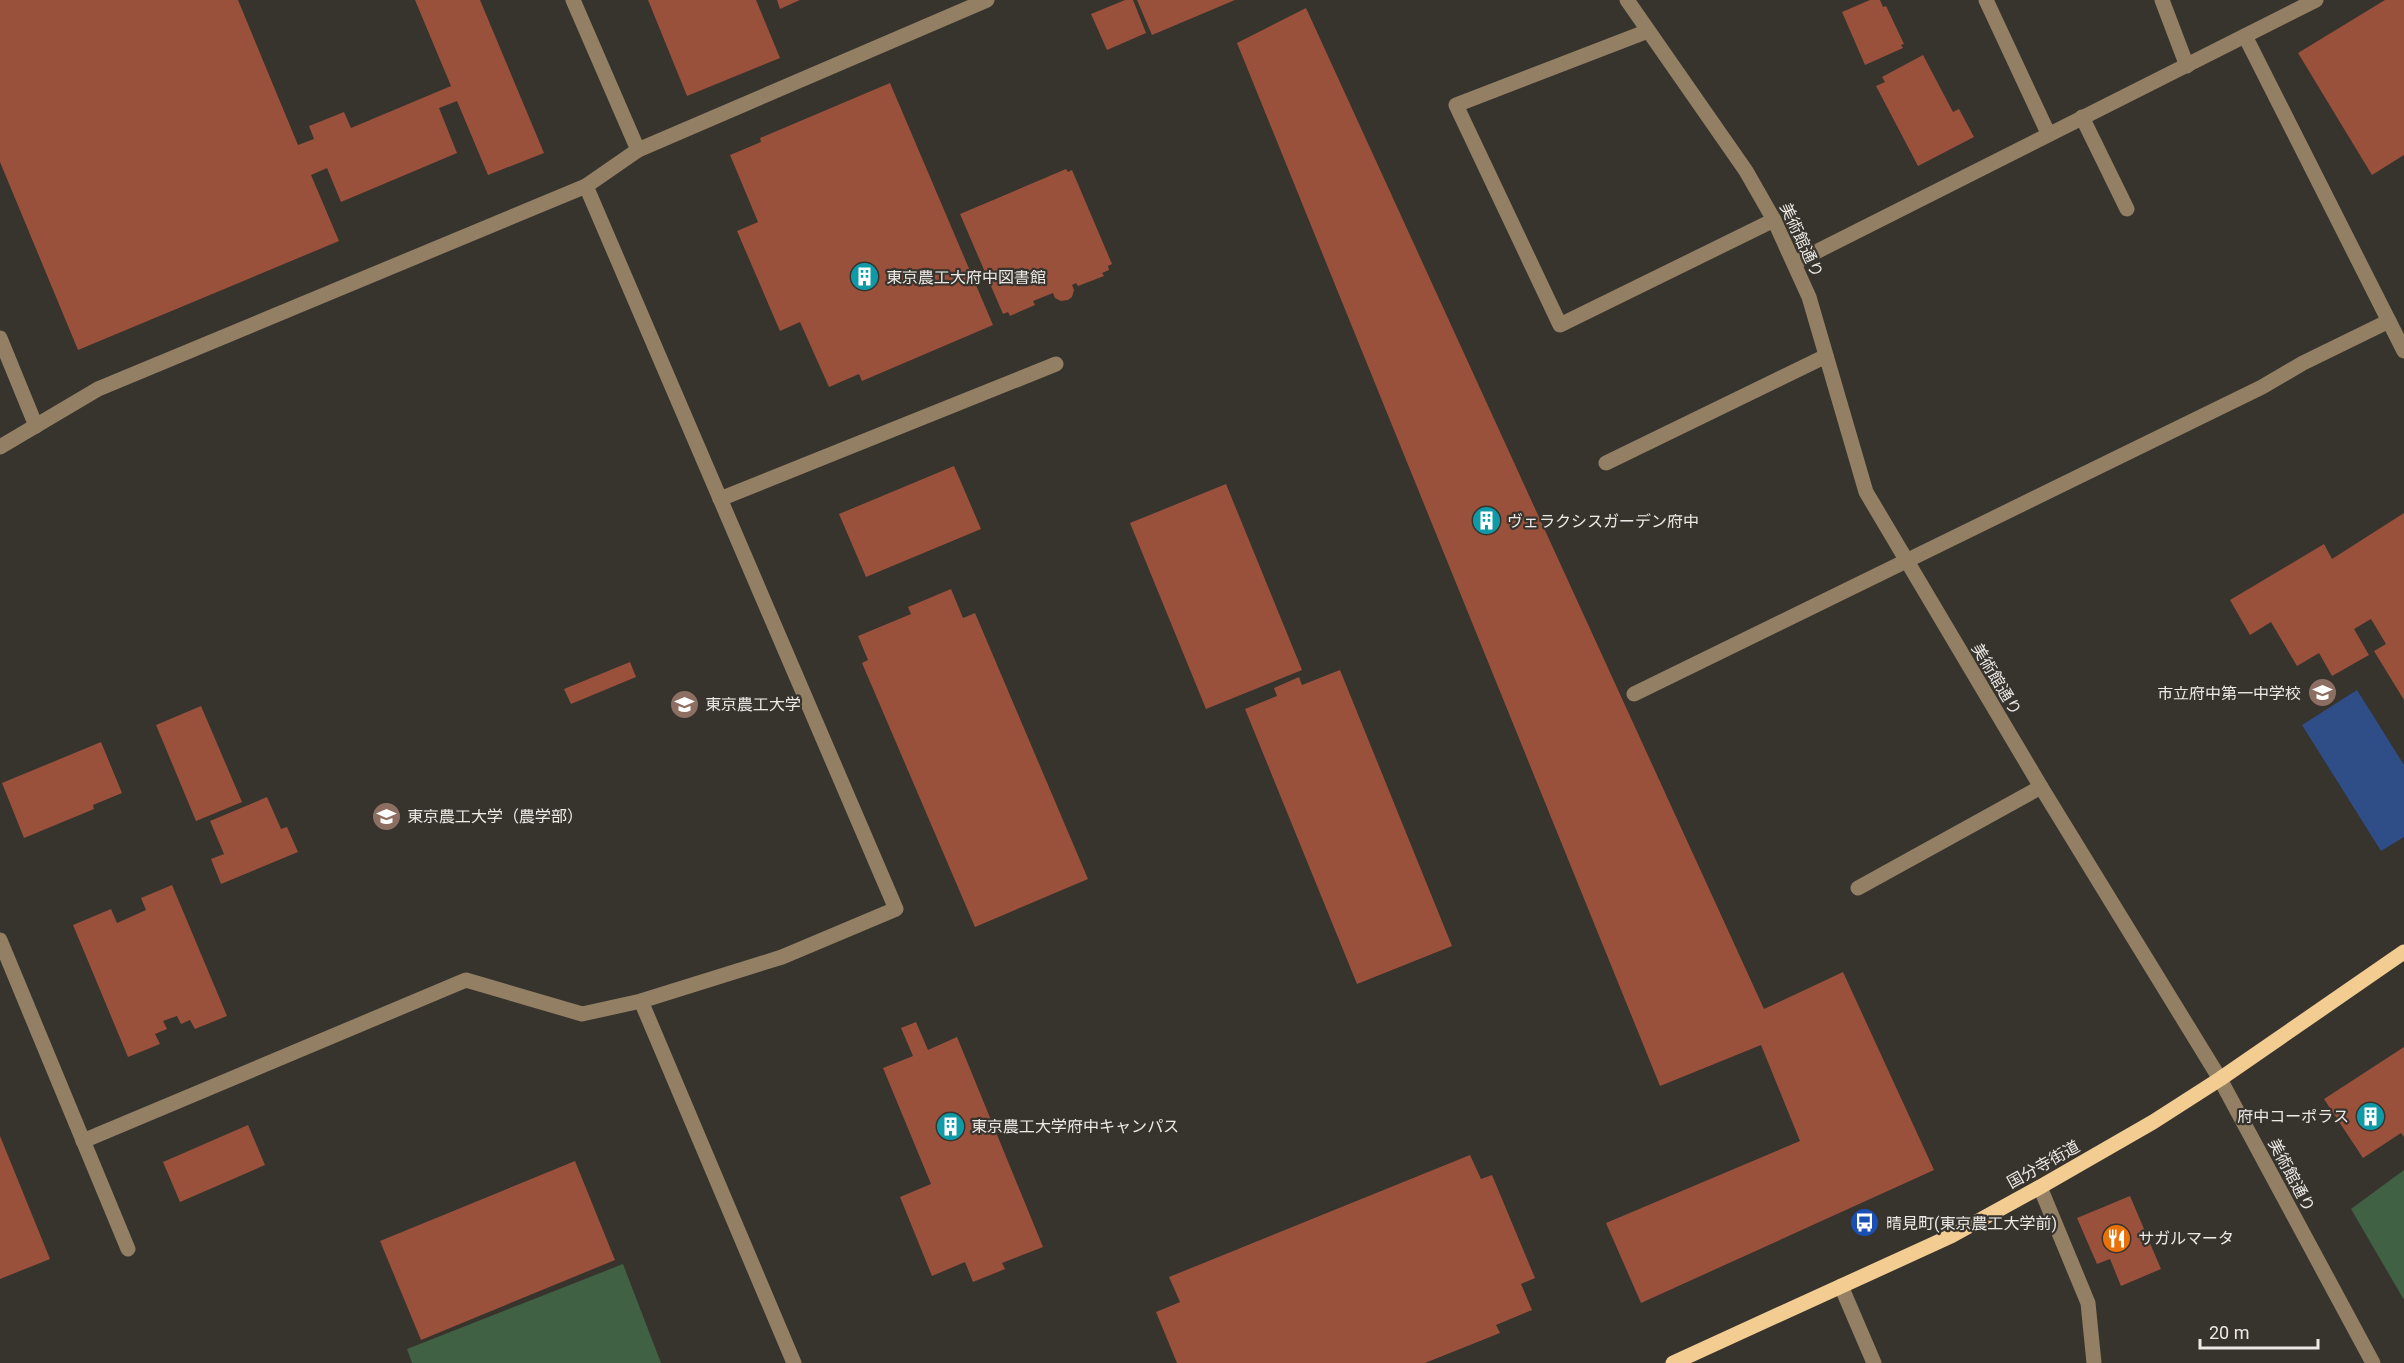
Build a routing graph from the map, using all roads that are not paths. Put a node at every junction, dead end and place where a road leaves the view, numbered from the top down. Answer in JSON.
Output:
{"nodes":[{"id":1,"x":573,"y":0,"type":"edge"},
{"id":2,"x":987,"y":0,"type":"edge"},
{"id":3,"x":1627,"y":0,"type":"edge"},
{"id":4,"x":1986,"y":0,"type":"edge"},
{"id":5,"x":2162,"y":0,"type":"edge"},
{"id":6,"x":2316,"y":0,"type":"edge"},
{"id":7,"x":1648,"y":31,"type":"junction"},
{"id":8,"x":2245,"y":36,"type":"junction"},
{"id":9,"x":2187,"y":66,"type":"junction"},
{"id":10,"x":2082,"y":117,"type":"junction"},
{"id":11,"x":2048,"y":134,"type":"junction"},
{"id":12,"x":638,"y":150,"type":"junction"},
{"id":13,"x":586,"y":186,"type":"junction"},
{"id":14,"x":2127,"y":210,"type":"dead end"},
{"id":15,"x":1774,"y":220,"type":"junction"},
{"id":16,"x":1794,"y":263,"type":"junction"},
{"id":17,"x":2389,"y":321,"type":"junction"},
{"id":18,"x":0,"y":338,"type":"edge"},
{"id":19,"x":2404,"y":351,"type":"edge"},
{"id":20,"x":1826,"y":356,"type":"junction"},
{"id":21,"x":1056,"y":364,"type":"dead end"},
{"id":22,"x":36,"y":426,"type":"junction"},
{"id":23,"x":0,"y":447,"type":"edge"},
{"id":24,"x":1606,"y":463,"type":"dead end"},
{"id":25,"x":720,"y":499,"type":"junction"},
{"id":26,"x":1906,"y":562,"type":"junction"},
{"id":27,"x":1634,"y":694,"type":"dead end"},
{"id":28,"x":2041,"y":787,"type":"junction"},
{"id":29,"x":1858,"y":888,"type":"dead end"},
{"id":30,"x":0,"y":940,"type":"edge"},
{"id":31,"x":2404,"y":952,"type":"edge"},
{"id":32,"x":641,"y":1001,"type":"junction"},
{"id":33,"x":2220,"y":1079,"type":"junction"},
{"id":34,"x":83,"y":1141,"type":"junction"},
{"id":35,"x":2040,"y":1187,"type":"junction"},
{"id":36,"x":128,"y":1249,"type":"dead end"},
{"id":37,"x":1841,"y":1286,"type":"junction"},
{"id":38,"x":1676,"y":1362,"type":"edge"},
{"id":39,"x":794,"y":1363,"type":"edge"},
{"id":40,"x":1874,"y":1363,"type":"edge"},
{"id":41,"x":2094,"y":1363,"type":"edge"},
{"id":42,"x":2373,"y":1363,"type":"edge"}],
"edges":[{"from":1,"to":12,"type":"street"},
{"from":2,"to":12,"type":"street"},
{"from":3,"to":7,"type":"street","name":"美術館通り"},
{"from":4,"to":11,"type":"street"},
{"from":5,"to":9,"type":"street"},
{"from":6,"to":8,"type":"street"},
{"from":7,"to":15,"type":"street","name":"美術館通り"},
{"from":7,"to":15,"type":"street"},
{"from":8,"to":9,"type":"street"},
{"from":8,"to":17,"type":"street"},
{"from":9,"to":10,"type":"street"},
{"from":10,"to":11,"type":"street"},
{"from":10,"to":14,"type":"street"},
{"from":11,"to":16,"type":"street"},
{"from":12,"to":13,"type":"street"},
{"from":13,"to":22,"type":"street"},
{"from":13,"to":25,"type":"street"},
{"from":15,"to":16,"type":"street","name":"美術館通り"},
{"from":16,"to":20,"type":"street","name":"美術館通り"},
{"from":17,"to":19,"type":"street"},
{"from":17,"to":26,"type":"street"},
{"from":18,"to":22,"type":"street"},
{"from":20,"to":24,"type":"street"},
{"from":20,"to":26,"type":"street","name":"美術館通り"},
{"from":21,"to":25,"type":"street"},
{"from":22,"to":23,"type":"street"},
{"from":25,"to":32,"type":"street"},
{"from":26,"to":27,"type":"street"},
{"from":26,"to":28,"type":"street","name":"美術館通り"},
{"from":28,"to":29,"type":"street"},
{"from":28,"to":33,"type":"street","name":"美術館通り"},
{"from":30,"to":34,"type":"street"},
{"from":31,"to":33,"type":"main road","name":"国分寺街道"},
{"from":32,"to":34,"type":"street"},
{"from":32,"to":39,"type":"street"},
{"from":33,"to":35,"type":"main road","name":"国分寺街道"},
{"from":33,"to":42,"type":"street","name":"美術館通り"},
{"from":34,"to":36,"type":"street"},
{"from":35,"to":37,"type":"main road","name":"国分寺街道"},
{"from":35,"to":41,"type":"street"},
{"from":37,"to":38,"type":"main road","name":"国分寺街道"},
{"from":37,"to":40,"type":"street"}]}
